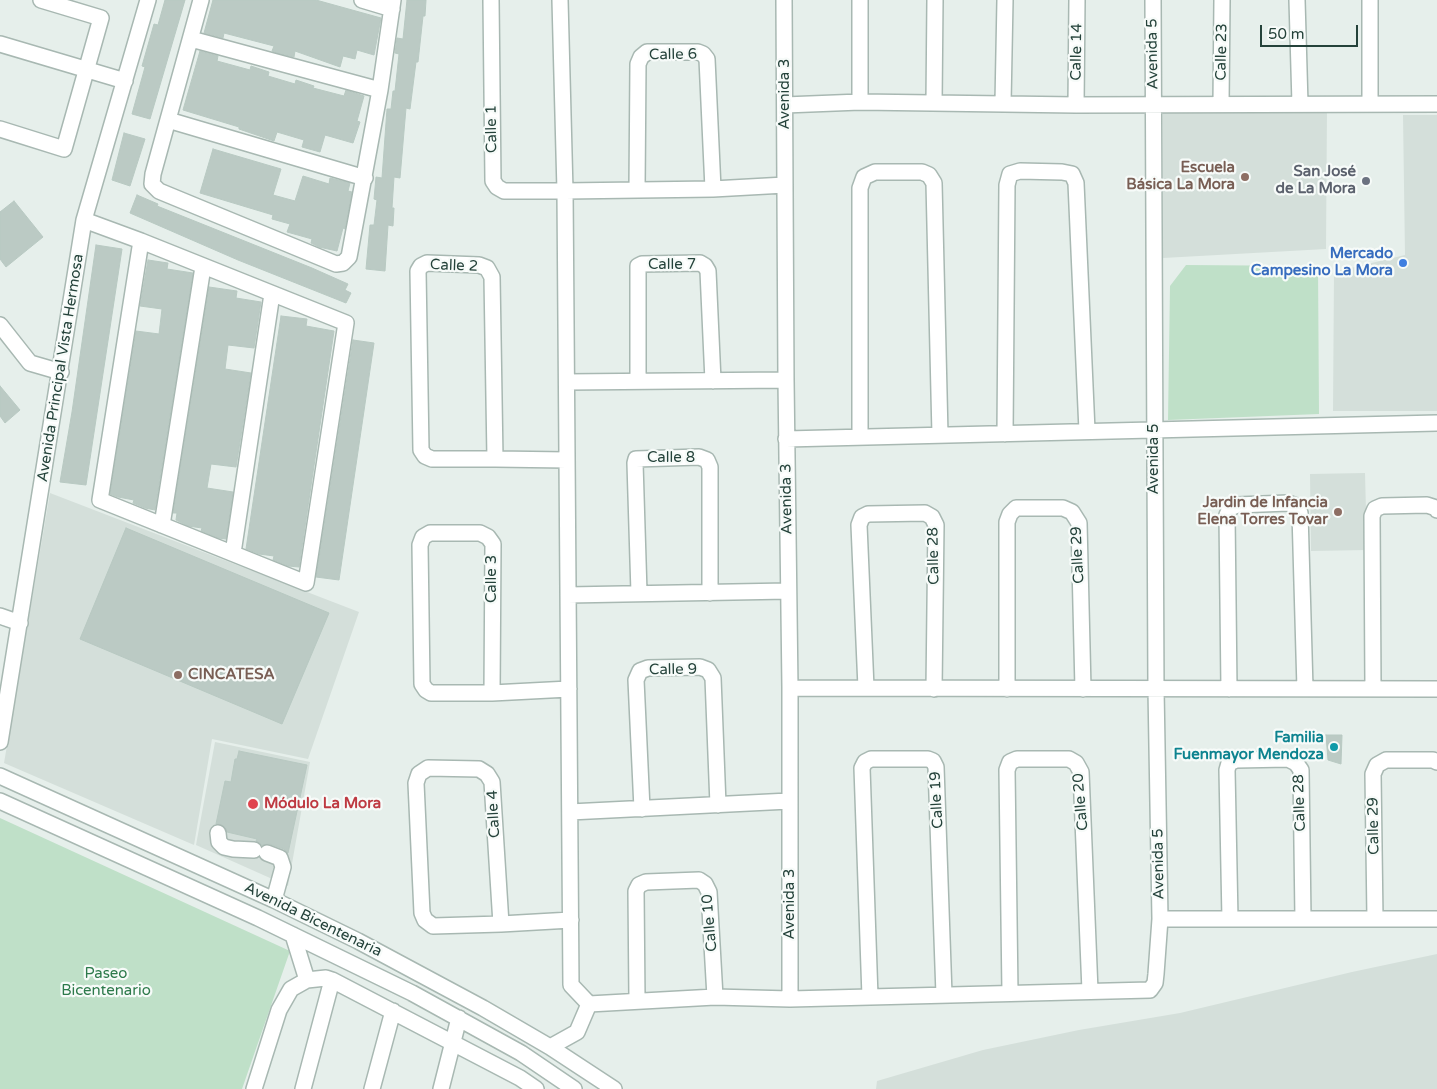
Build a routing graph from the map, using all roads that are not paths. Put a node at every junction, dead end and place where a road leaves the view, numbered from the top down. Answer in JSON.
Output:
{"nodes":[{"id":1,"x":41,"y":0,"type":"edge"},
{"id":2,"x":148,"y":0,"type":"edge"},
{"id":3,"x":201,"y":0,"type":"edge"},
{"id":4,"x":362,"y":0,"type":"edge"},
{"id":5,"x":491,"y":0,"type":"edge"},
{"id":6,"x":560,"y":0,"type":"edge"},
{"id":7,"x":784,"y":0,"type":"edge"},
{"id":8,"x":860,"y":0,"type":"edge"},
{"id":9,"x":935,"y":0,"type":"edge"},
{"id":10,"x":1005,"y":0,"type":"edge"},
{"id":11,"x":1077,"y":0,"type":"edge"},
{"id":12,"x":1153,"y":0,"type":"edge"},
{"id":13,"x":1222,"y":0,"type":"edge"},
{"id":14,"x":1297,"y":0,"type":"edge"},
{"id":15,"x":1370,"y":0,"type":"edge"},
{"id":16,"x":392,"y":4,"type":"edge"},
{"id":17,"x":190,"y":39,"type":"junction"},
{"id":18,"x":0,"y":44,"type":"edge"},
{"id":19,"x":87,"y":70,"type":"junction"},
{"id":20,"x":125,"y":81,"type":"junction"},
{"id":21,"x":380,"y":90,"type":"junction"},
{"id":22,"x":860,"y":102,"type":"junction"},
{"id":23,"x":934,"y":103,"type":"junction"},
{"id":24,"x":1003,"y":103,"type":"junction"},
{"id":25,"x":1370,"y":103,"type":"junction"},
{"id":26,"x":1154,"y":104,"type":"junction"},
{"id":27,"x":1221,"y":104,"type":"junction"},
{"id":28,"x":1300,"y":104,"type":"junction"},
{"id":29,"x":1437,"y":104,"type":"edge"},
{"id":30,"x":785,"y":105,"type":"junction"},
{"id":31,"x":1076,"y":105,"type":"junction"},
{"id":32,"x":168,"y":120,"type":"junction"},
{"id":33,"x":0,"y":129,"type":"edge"},
{"id":34,"x":365,"y":178,"type":"junction"},
{"id":35,"x":785,"y":185,"type":"junction"},
{"id":36,"x":637,"y":189,"type":"junction"},
{"id":37,"x":712,"y":189,"type":"junction"},
{"id":38,"x":565,"y":191,"type":"junction"},
{"id":39,"x":84,"y":220,"type":"junction"},
{"id":40,"x":141,"y":241,"type":"junction"},
{"id":41,"x":203,"y":267,"type":"junction"},
{"id":42,"x":272,"y":294,"type":"junction"},
{"id":43,"x":1,"y":329,"type":"edge"},
{"id":44,"x":61,"y":372,"type":"junction"},
{"id":45,"x":786,"y":380,"type":"junction"},
{"id":46,"x":638,"y":381,"type":"junction"},
{"id":47,"x":713,"y":381,"type":"junction"},
{"id":48,"x":567,"y":382,"type":"junction"},
{"id":49,"x":1437,"y":423,"type":"edge"},
{"id":50,"x":1154,"y":430,"type":"junction"},
{"id":51,"x":1087,"y":432,"type":"junction"},
{"id":52,"x":1005,"y":434,"type":"junction"},
{"id":53,"x":940,"y":435,"type":"junction"},
{"id":54,"x":860,"y":438,"type":"junction"},
{"id":55,"x":786,"y":439,"type":"junction"},
{"id":56,"x":495,"y":460,"type":"junction"},
{"id":57,"x":567,"y":460,"type":"junction"},
{"id":58,"x":1437,"y":510,"type":"edge"},
{"id":59,"x":162,"y":525,"type":"junction"},
{"id":60,"x":233,"y":553,"type":"junction"},
{"id":61,"x":788,"y":592,"type":"junction"},
{"id":62,"x":640,"y":593,"type":"junction"},
{"id":63,"x":710,"y":593,"type":"junction"},
{"id":64,"x":568,"y":595,"type":"junction"},
{"id":65,"x":0,"y":616,"type":"edge"},
{"id":66,"x":20,"y":623,"type":"junction"},
{"id":67,"x":790,"y":688,"type":"junction"},
{"id":68,"x":866,"y":688,"type":"junction"},
{"id":69,"x":569,"y":689,"type":"junction"},
{"id":70,"x":934,"y":689,"type":"junction"},
{"id":71,"x":1007,"y":689,"type":"junction"},
{"id":72,"x":1082,"y":689,"type":"junction"},
{"id":73,"x":1156,"y":689,"type":"junction"},
{"id":74,"x":1230,"y":689,"type":"junction"},
{"id":75,"x":1305,"y":689,"type":"junction"},
{"id":76,"x":1373,"y":689,"type":"junction"},
{"id":77,"x":1437,"y":689,"type":"edge"},
{"id":78,"x":492,"y":693,"type":"junction"},
{"id":79,"x":0,"y":742,"type":"edge"},
{"id":80,"x":1437,"y":762,"type":"edge"},
{"id":81,"x":0,"y":776,"type":"edge"},
{"id":82,"x":0,"y":801,"type":"edge"},
{"id":83,"x":789,"y":801,"type":"junction"},
{"id":84,"x":718,"y":805,"type":"junction"},
{"id":85,"x":642,"y":809,"type":"junction"},
{"id":86,"x":570,"y":812,"type":"junction"},
{"id":87,"x":218,"y":833,"type":"dead end"},
{"id":88,"x":274,"y":900,"type":"junction"},
{"id":89,"x":1160,"y":919,"type":"junction"},
{"id":90,"x":1230,"y":919,"type":"junction"},
{"id":91,"x":1303,"y":919,"type":"junction"},
{"id":92,"x":1374,"y":919,"type":"junction"},
{"id":93,"x":1437,"y":919,"type":"edge"},
{"id":94,"x":571,"y":920,"type":"junction"},
{"id":95,"x":501,"y":924,"type":"junction"},
{"id":96,"x":293,"y":935,"type":"junction"},
{"id":97,"x":307,"y":980,"type":"junction"},
{"id":98,"x":332,"y":980,"type":"junction"},
{"id":99,"x":1090,"y":991,"type":"junction"},
{"id":100,"x":1010,"y":993,"type":"junction"},
{"id":101,"x":944,"y":995,"type":"junction"},
{"id":102,"x":715,"y":997,"type":"junction"},
{"id":103,"x":870,"y":997,"type":"junction"},
{"id":104,"x":790,"y":999,"type":"junction"},
{"id":105,"x":637,"y":1000,"type":"junction"},
{"id":106,"x":589,"y":1004,"type":"junction"},
{"id":107,"x":393,"y":1011,"type":"junction"},
{"id":108,"x":459,"y":1018,"type":"junction"},
{"id":109,"x":453,"y":1042,"type":"junction"},
{"id":110,"x":550,"y":1047,"type":"junction"},
{"id":111,"x":518,"y":1083,"type":"edge"},
{"id":112,"x":254,"y":1089,"type":"edge"},
{"id":113,"x":303,"y":1089,"type":"edge"},
{"id":114,"x":372,"y":1089,"type":"edge"},
{"id":115,"x":441,"y":1089,"type":"edge"},
{"id":116,"x":536,"y":1089,"type":"edge"},
{"id":117,"x":574,"y":1089,"type":"edge"},
{"id":118,"x":614,"y":1089,"type":"edge"}],
"edges":[{"from":1,"to":19,"type":"street"},
{"from":2,"to":20,"type":"street","name":"Avenida Principal Vista Hermosa"},
{"from":3,"to":17,"type":"street"},
{"from":4,"to":16,"type":"street"},
{"from":5,"to":38,"type":"street","name":"Calle 1"},
{"from":6,"to":38,"type":"street"},
{"from":7,"to":30,"type":"street","name":"Avenida 3"},
{"from":8,"to":22,"type":"street"},
{"from":9,"to":23,"type":"street"},
{"from":10,"to":24,"type":"street"},
{"from":11,"to":31,"type":"street","name":"Calle 14"},
{"from":12,"to":26,"type":"street","name":"Avenida 5"},
{"from":13,"to":27,"type":"street","name":"Calle 23"},
{"from":14,"to":28,"type":"street"},
{"from":15,"to":25,"type":"street"},
{"from":16,"to":21,"type":"street"},
{"from":17,"to":21,"type":"street"},
{"from":17,"to":32,"type":"street"},
{"from":18,"to":19,"type":"street"},
{"from":19,"to":20,"type":"street"},
{"from":19,"to":33,"type":"street"},
{"from":20,"to":39,"type":"street","name":"Avenida Principal Vista Hermosa"},
{"from":21,"to":34,"type":"street"},
{"from":22,"to":23,"type":"street"},
{"from":22,"to":30,"type":"street"},
{"from":23,"to":24,"type":"street"},
{"from":24,"to":31,"type":"street"},
{"from":25,"to":28,"type":"street"},
{"from":25,"to":29,"type":"street"},
{"from":26,"to":27,"type":"street"},
{"from":26,"to":31,"type":"street"},
{"from":26,"to":50,"type":"street","name":"Avenida 5"},
{"from":27,"to":28,"type":"street"},
{"from":30,"to":35,"type":"street","name":"Avenida 3"},
{"from":32,"to":34,"type":"street"},
{"from":32,"to":34,"type":"street"},
{"from":35,"to":37,"type":"street","name":"Calle 1"},
{"from":35,"to":45,"type":"street","name":"Avenida 3"},
{"from":36,"to":37,"type":"street","name":"Calle 1"},
{"from":36,"to":37,"type":"street","name":"Calle 6"},
{"from":36,"to":38,"type":"street","name":"Calle 1"},
{"from":38,"to":48,"type":"street"},
{"from":39,"to":40,"type":"street"},
{"from":39,"to":44,"type":"street","name":"Avenida Principal Vista Hermosa"},
{"from":40,"to":41,"type":"street"},
{"from":40,"to":59,"type":"street"},
{"from":41,"to":42,"type":"street"},
{"from":41,"to":59,"type":"street"},
{"from":42,"to":60,"type":"street"},
{"from":42,"to":60,"type":"street"},
{"from":43,"to":44,"type":"street"},
{"from":44,"to":66,"type":"street","name":"Avenida Principal Vista Hermosa"},
{"from":45,"to":47,"type":"street"},
{"from":45,"to":55,"type":"street","name":"Avenida 3"},
{"from":46,"to":47,"type":"street"},
{"from":46,"to":47,"type":"street","name":"Calle 7"},
{"from":46,"to":48,"type":"street"},
{"from":48,"to":57,"type":"street"},
{"from":49,"to":50,"type":"street"},
{"from":50,"to":51,"type":"street"},
{"from":50,"to":73,"type":"street","name":"Avenida 5"},
{"from":51,"to":52,"type":"street"},
{"from":51,"to":52,"type":"street"},
{"from":52,"to":53,"type":"street"},
{"from":53,"to":54,"type":"street"},
{"from":53,"to":54,"type":"street"},
{"from":54,"to":55,"type":"street"},
{"from":55,"to":61,"type":"street","name":"Avenida 3"},
{"from":56,"to":56,"type":"street","name":"Calle 2"},
{"from":56,"to":57,"type":"street"},
{"from":57,"to":64,"type":"street"},
{"from":58,"to":76,"type":"street"},
{"from":59,"to":60,"type":"street"},
{"from":61,"to":63,"type":"street"},
{"from":61,"to":67,"type":"street","name":"Avenida 3"},
{"from":62,"to":63,"type":"street"},
{"from":62,"to":63,"type":"street","name":"Calle 8"},
{"from":62,"to":64,"type":"street"},
{"from":64,"to":69,"type":"street"},
{"from":65,"to":66,"type":"street"},
{"from":66,"to":79,"type":"street","name":"Avenida Principal Vista Hermosa"},
{"from":67,"to":68,"type":"street"},
{"from":67,"to":83,"type":"street","name":"Avenida 3"},
{"from":68,"to":70,"type":"street"},
{"from":68,"to":70,"type":"street","name":"Calle 28"},
{"from":69,"to":78,"type":"street"},
{"from":69,"to":86,"type":"street"},
{"from":70,"to":71,"type":"street"},
{"from":71,"to":72,"type":"street"},
{"from":71,"to":72,"type":"street","name":"Calle 29"},
{"from":72,"to":73,"type":"street"},
{"from":73,"to":74,"type":"street"},
{"from":73,"to":89,"type":"street","name":"Avenida 5"},
{"from":74,"to":75,"type":"street"},
{"from":74,"to":75,"type":"street"},
{"from":75,"to":76,"type":"street"},
{"from":76,"to":77,"type":"street"},
{"from":78,"to":78,"type":"street","name":"Calle 3"},
{"from":80,"to":92,"type":"street","name":"Calle 29"},
{"from":81,"to":88,"type":"street","name":"Avenida Bicentenaria"},
{"from":82,"to":96,"type":"street","name":"Avenida Bicentenaria"},
{"from":83,"to":84,"type":"street"},
{"from":83,"to":104,"type":"street","name":"Avenida 3"},
{"from":84,"to":85,"type":"street"},
{"from":84,"to":85,"type":"street","name":"Calle 9"},
{"from":85,"to":86,"type":"street"},
{"from":86,"to":94,"type":"street"},
{"from":87,"to":88,"type":"street"},
{"from":88,"to":110,"type":"street","name":"Avenida Bicentenaria"},
{"from":89,"to":90,"type":"street"},
{"from":89,"to":99,"type":"street","name":"Avenida 5"},
{"from":90,"to":91,"type":"street"},
{"from":90,"to":91,"type":"street","name":"Calle 28"},
{"from":91,"to":92,"type":"street"},
{"from":92,"to":93,"type":"street"},
{"from":94,"to":95,"type":"street"},
{"from":94,"to":106,"type":"street"},
{"from":95,"to":95,"type":"street","name":"Calle 4"},
{"from":96,"to":97,"type":"street"},
{"from":96,"to":108,"type":"street","name":"Avenida Bicentenaria"},
{"from":97,"to":98,"type":"street"},
{"from":97,"to":112,"type":"street"},
{"from":98,"to":107,"type":"street"},
{"from":98,"to":113,"type":"street"},
{"from":99,"to":100,"type":"street"},
{"from":99,"to":100,"type":"street","name":"Calle 20"},
{"from":100,"to":101,"type":"street"},
{"from":101,"to":103,"type":"street"},
{"from":101,"to":103,"type":"street","name":"Calle 19"},
{"from":102,"to":104,"type":"street"},
{"from":102,"to":105,"type":"street"},
{"from":102,"to":105,"type":"street","name":"Calle 10"},
{"from":103,"to":104,"type":"street"},
{"from":105,"to":106,"type":"street"},
{"from":106,"to":110,"type":"street"},
{"from":107,"to":109,"type":"street"},
{"from":107,"to":114,"type":"street"},
{"from":108,"to":109,"type":"street"},
{"from":108,"to":117,"type":"street","name":"Avenida Bicentenaria"},
{"from":109,"to":111,"type":"street"},
{"from":109,"to":115,"type":"street"},
{"from":110,"to":118,"type":"street","name":"Avenida Bicentenaria"},
{"from":111,"to":116,"type":"street"}]}
